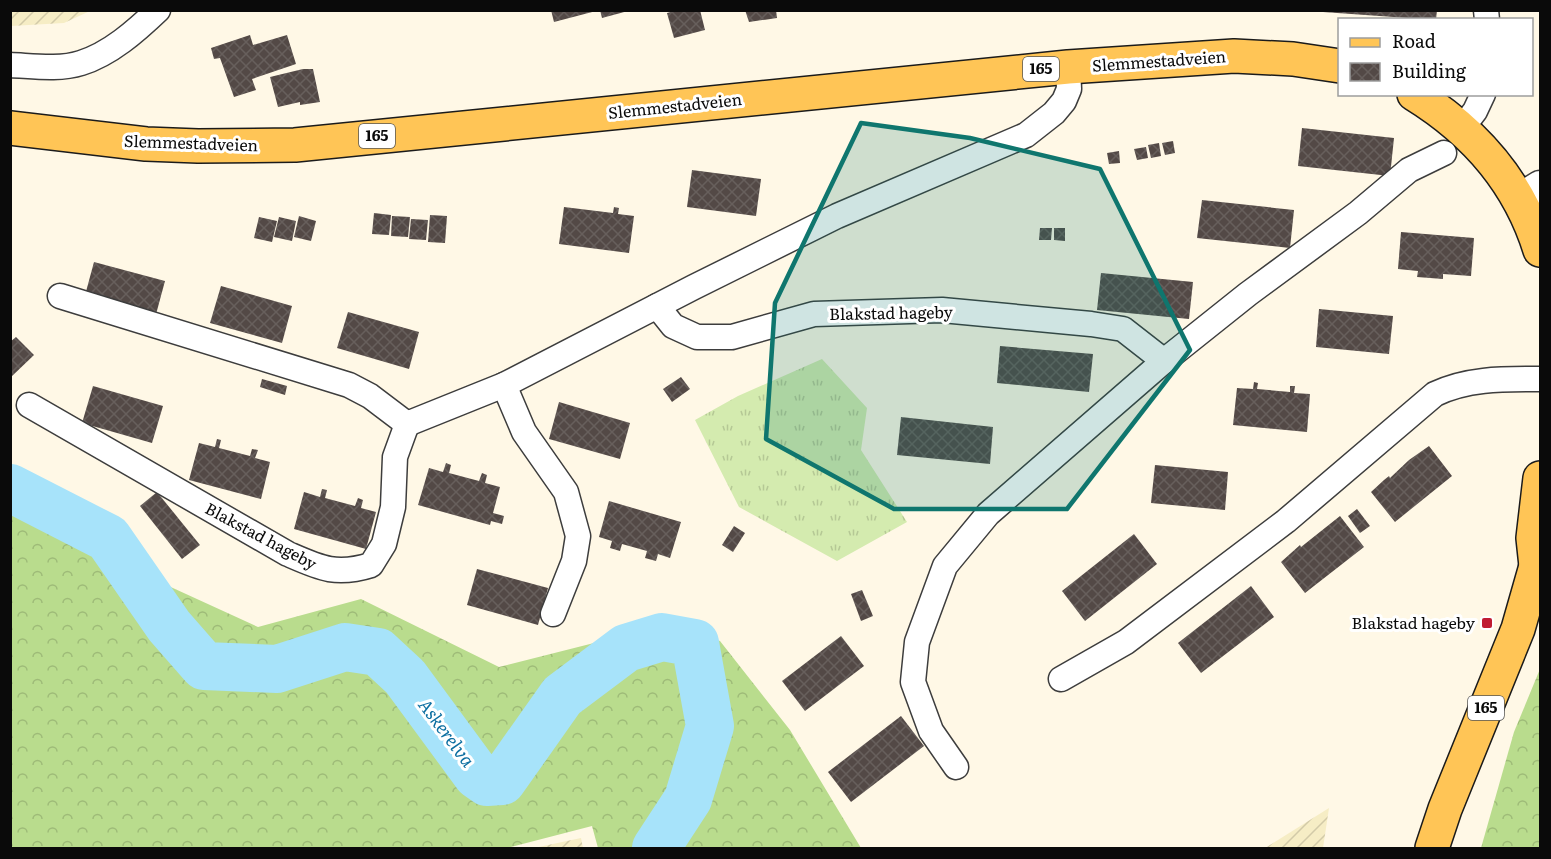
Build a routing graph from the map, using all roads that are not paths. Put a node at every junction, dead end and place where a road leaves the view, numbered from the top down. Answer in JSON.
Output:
{"nodes":[{"id":1,"x":158,"y":10,"type":"edge"},
{"id":2,"x":10,"y":65,"type":"edge"},
{"id":3,"x":1338,"y":66,"type":"edge"},
{"id":4,"x":1068,"y":67,"type":"junction"},
{"id":5,"x":1416,"y":96,"type":"edge"},
{"id":6,"x":1483,"y":96,"type":"edge"},
{"id":7,"x":10,"y":128,"type":"edge"},
{"id":8,"x":1453,"y":141,"type":"junction"},
{"id":9,"x":1534,"y":214,"type":"edge"},
{"id":10,"x":60,"y":296,"type":"dead end"},
{"id":11,"x":657,"y":306,"type":"junction"},
{"id":12,"x":1164,"y":361,"type":"junction"},
{"id":13,"x":1540,"y":379,"type":"edge"},
{"id":14,"x":504,"y":385,"type":"junction"},
{"id":15,"x":29,"y":405,"type":"dead end"},
{"id":16,"x":407,"y":424,"type":"junction"},
{"id":17,"x":1540,"y":478,"type":"edge"},
{"id":18,"x":1538,"y":561,"type":"edge"},
{"id":19,"x":553,"y":614,"type":"dead end"},
{"id":20,"x":1061,"y":679,"type":"dead end"},
{"id":21,"x":956,"y":767,"type":"dead end"},
{"id":22,"x":1432,"y":849,"type":"edge"}],
"edges":[{"from":1,"to":2,"type":"street"},
{"from":3,"to":4,"type":"main road","name":"Slemmestadveien","number":"165"},
{"from":4,"to":7,"type":"main road","name":"Slemmestadveien","number":"165"},
{"from":4,"to":11,"type":"street"},
{"from":5,"to":8,"type":"main road"},
{"from":6,"to":8,"type":"street"},
{"from":8,"to":9,"type":"main road"},
{"from":8,"to":12,"type":"street"},
{"from":10,"to":16,"type":"street"},
{"from":11,"to":12,"type":"street","name":"Blakstad hageby"},
{"from":11,"to":14,"type":"street"},
{"from":12,"to":21,"type":"street"},
{"from":13,"to":20,"type":"street"},
{"from":14,"to":16,"type":"street"},
{"from":14,"to":19,"type":"street"},
{"from":15,"to":16,"type":"street","name":"Blakstad hageby"},
{"from":17,"to":18,"type":"main road","number":"165"},
{"from":18,"to":22,"type":"main road","number":"165"}]}
